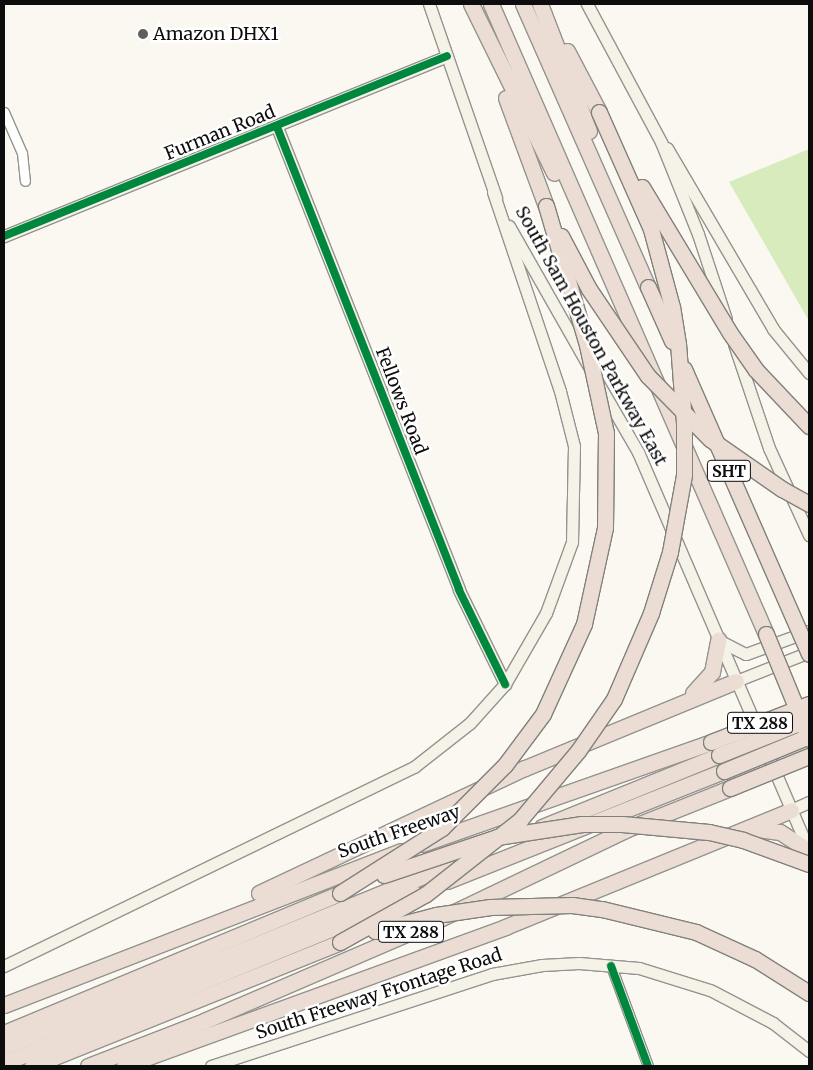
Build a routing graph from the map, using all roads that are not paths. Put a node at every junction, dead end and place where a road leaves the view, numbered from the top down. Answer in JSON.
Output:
{"nodes":[{"id":1,"x":429,"y":4,"type":"edge"},
{"id":2,"x":470,"y":4,"type":"edge"},
{"id":3,"x":491,"y":4,"type":"edge"},
{"id":4,"x":523,"y":4,"type":"edge"},
{"id":5,"x":540,"y":4,"type":"edge"},
{"id":6,"x":544,"y":4,"type":"edge"},
{"id":7,"x":587,"y":4,"type":"edge"},
{"id":8,"x":447,"y":56,"type":"junction"},
{"id":9,"x":4,"y":112,"type":"edge"},
{"id":10,"x":598,"y":112,"type":"junction"},
{"id":11,"x":277,"y":127,"type":"junction"},
{"id":12,"x":661,"y":142,"type":"junction"},
{"id":13,"x":25,"y":181,"type":"dead end"},
{"id":14,"x":493,"y":192,"type":"junction"},
{"id":15,"x":546,"y":206,"type":"junction"},
{"id":16,"x":4,"y":236,"type":"edge"},
{"id":17,"x":614,"y":287,"type":"junction"},
{"id":18,"x":648,"y":287,"type":"junction"},
{"id":19,"x":809,"y":373,"type":"edge"},
{"id":20,"x":809,"y":426,"type":"edge"},
{"id":21,"x":809,"y":504,"type":"edge"},
{"id":22,"x":809,"y":535,"type":"edge"},
{"id":23,"x":809,"y":631,"type":"edge"},
{"id":24,"x":718,"y":640,"type":"junction"},
{"id":25,"x":809,"y":653,"type":"edge"},
{"id":26,"x":736,"y":681,"type":"junction"},
{"id":27,"x":504,"y":684,"type":"junction"},
{"id":28,"x":681,"y":704,"type":"junction"},
{"id":29,"x":809,"y":704,"type":"edge"},
{"id":30,"x":809,"y":719,"type":"edge"},
{"id":31,"x":809,"y":736,"type":"edge"},
{"id":32,"x":809,"y":756,"type":"edge"},
{"id":33,"x":809,"y":802,"type":"edge"},
{"id":34,"x":791,"y":810,"type":"junction"},
{"id":35,"x":749,"y":828,"type":"junction"},
{"id":36,"x":809,"y":847,"type":"edge"},
{"id":37,"x":809,"y":852,"type":"edge"},
{"id":38,"x":809,"y":864,"type":"edge"},
{"id":39,"x":340,"y":893,"type":"junction"},
{"id":40,"x":340,"y":942,"type":"junction"},
{"id":41,"x":130,"y":953,"type":"junction"},
{"id":42,"x":4,"y":966,"type":"edge"},
{"id":43,"x":610,"y":966,"type":"junction"},
{"id":44,"x":809,"y":993,"type":"edge"},
{"id":45,"x":4,"y":1005,"type":"edge"},
{"id":46,"x":4,"y":1033,"type":"edge"},
{"id":47,"x":4,"y":1047,"type":"edge"},
{"id":48,"x":809,"y":1051,"type":"edge"},
{"id":49,"x":4,"y":1064,"type":"edge"},
{"id":50,"x":32,"y":1066,"type":"edge"},
{"id":51,"x":88,"y":1066,"type":"edge"},
{"id":52,"x":124,"y":1066,"type":"edge"},
{"id":53,"x":210,"y":1066,"type":"edge"},
{"id":54,"x":648,"y":1066,"type":"edge"}],
"edges":[{"from":1,"to":8,"type":"main road","name":"South Sam Houston Parkway East"},
{"from":2,"to":15,"type":"highway"},
{"from":2,"to":17,"type":"highway"},
{"from":3,"to":17,"type":"highway","number":"SHT"},
{"from":4,"to":18,"type":"highway","number":"SHT"},
{"from":5,"to":18,"type":"highway"},
{"from":6,"to":10,"type":"highway"},
{"from":7,"to":12,"type":"main road"},
{"from":8,"to":11,"type":"main road","name":"Furman Road"},
{"from":8,"to":14,"type":"main road","name":"South Sam Houston Parkway East"},
{"from":9,"to":13,"type":"street"},
{"from":10,"to":20,"type":"highway","bridge":true},
{"from":10,"to":40,"type":"highway","bridge":true},
{"from":11,"to":16,"type":"main road","name":"Furman Road"},
{"from":11,"to":27,"type":"main road","name":"Fellows Road"},
{"from":12,"to":19,"type":"main road"},
{"from":12,"to":22,"type":"main road"},
{"from":14,"to":24,"type":"main road","name":"South Sam Houston Parkway East"},
{"from":14,"to":27,"type":"main road"},
{"from":15,"to":21,"type":"highway","bridge":true},
{"from":15,"to":39,"type":"highway","bridge":true},
{"from":17,"to":31,"type":"highway","number":"SHT","bridge":true},
{"from":18,"to":25,"type":"highway","number":"SHT","bridge":true},
{"from":23,"to":24,"type":"main road"},
{"from":24,"to":26,"type":"main road","name":"South Sam Houston Parkway East"},
{"from":24,"to":28,"type":"highway"},
{"from":25,"to":26,"type":"main road"},
{"from":26,"to":28,"type":"highway"},
{"from":26,"to":34,"type":"main road","name":"South Sam Houston Parkway East"},
{"from":27,"to":42,"type":"main road"},
{"from":28,"to":41,"type":"highway"},
{"from":29,"to":41,"type":"highway","name":"South Freeway","number":"TX 288","bridge":true},
{"from":30,"to":47,"type":"highway","bridge":true},
{"from":31,"to":49,"type":"highway","bridge":true},
{"from":32,"to":51,"type":"highway","number":"TX 288","bridge":true},
{"from":33,"to":34,"type":"main road"},
{"from":34,"to":35,"type":"highway"},
{"from":34,"to":37,"type":"main road","name":"South Sam Houston Parkway East"},
{"from":35,"to":37,"type":"highway"},
{"from":35,"to":52,"type":"highway"},
{"from":36,"to":37,"type":"main road"},
{"from":38,"to":39,"type":"highway","bridge":true},
{"from":39,"to":46,"type":"highway"},
{"from":40,"to":44,"type":"highway","bridge":true},
{"from":40,"to":50,"type":"highway"},
{"from":41,"to":45,"type":"highway","name":"South Freeway","number":"TX 288"},
{"from":43,"to":48,"type":"main road","name":"South Freeway Frontage Road"},
{"from":43,"to":53,"type":"main road","name":"South Freeway Frontage Road"},
{"from":43,"to":54,"type":"street"}]}
